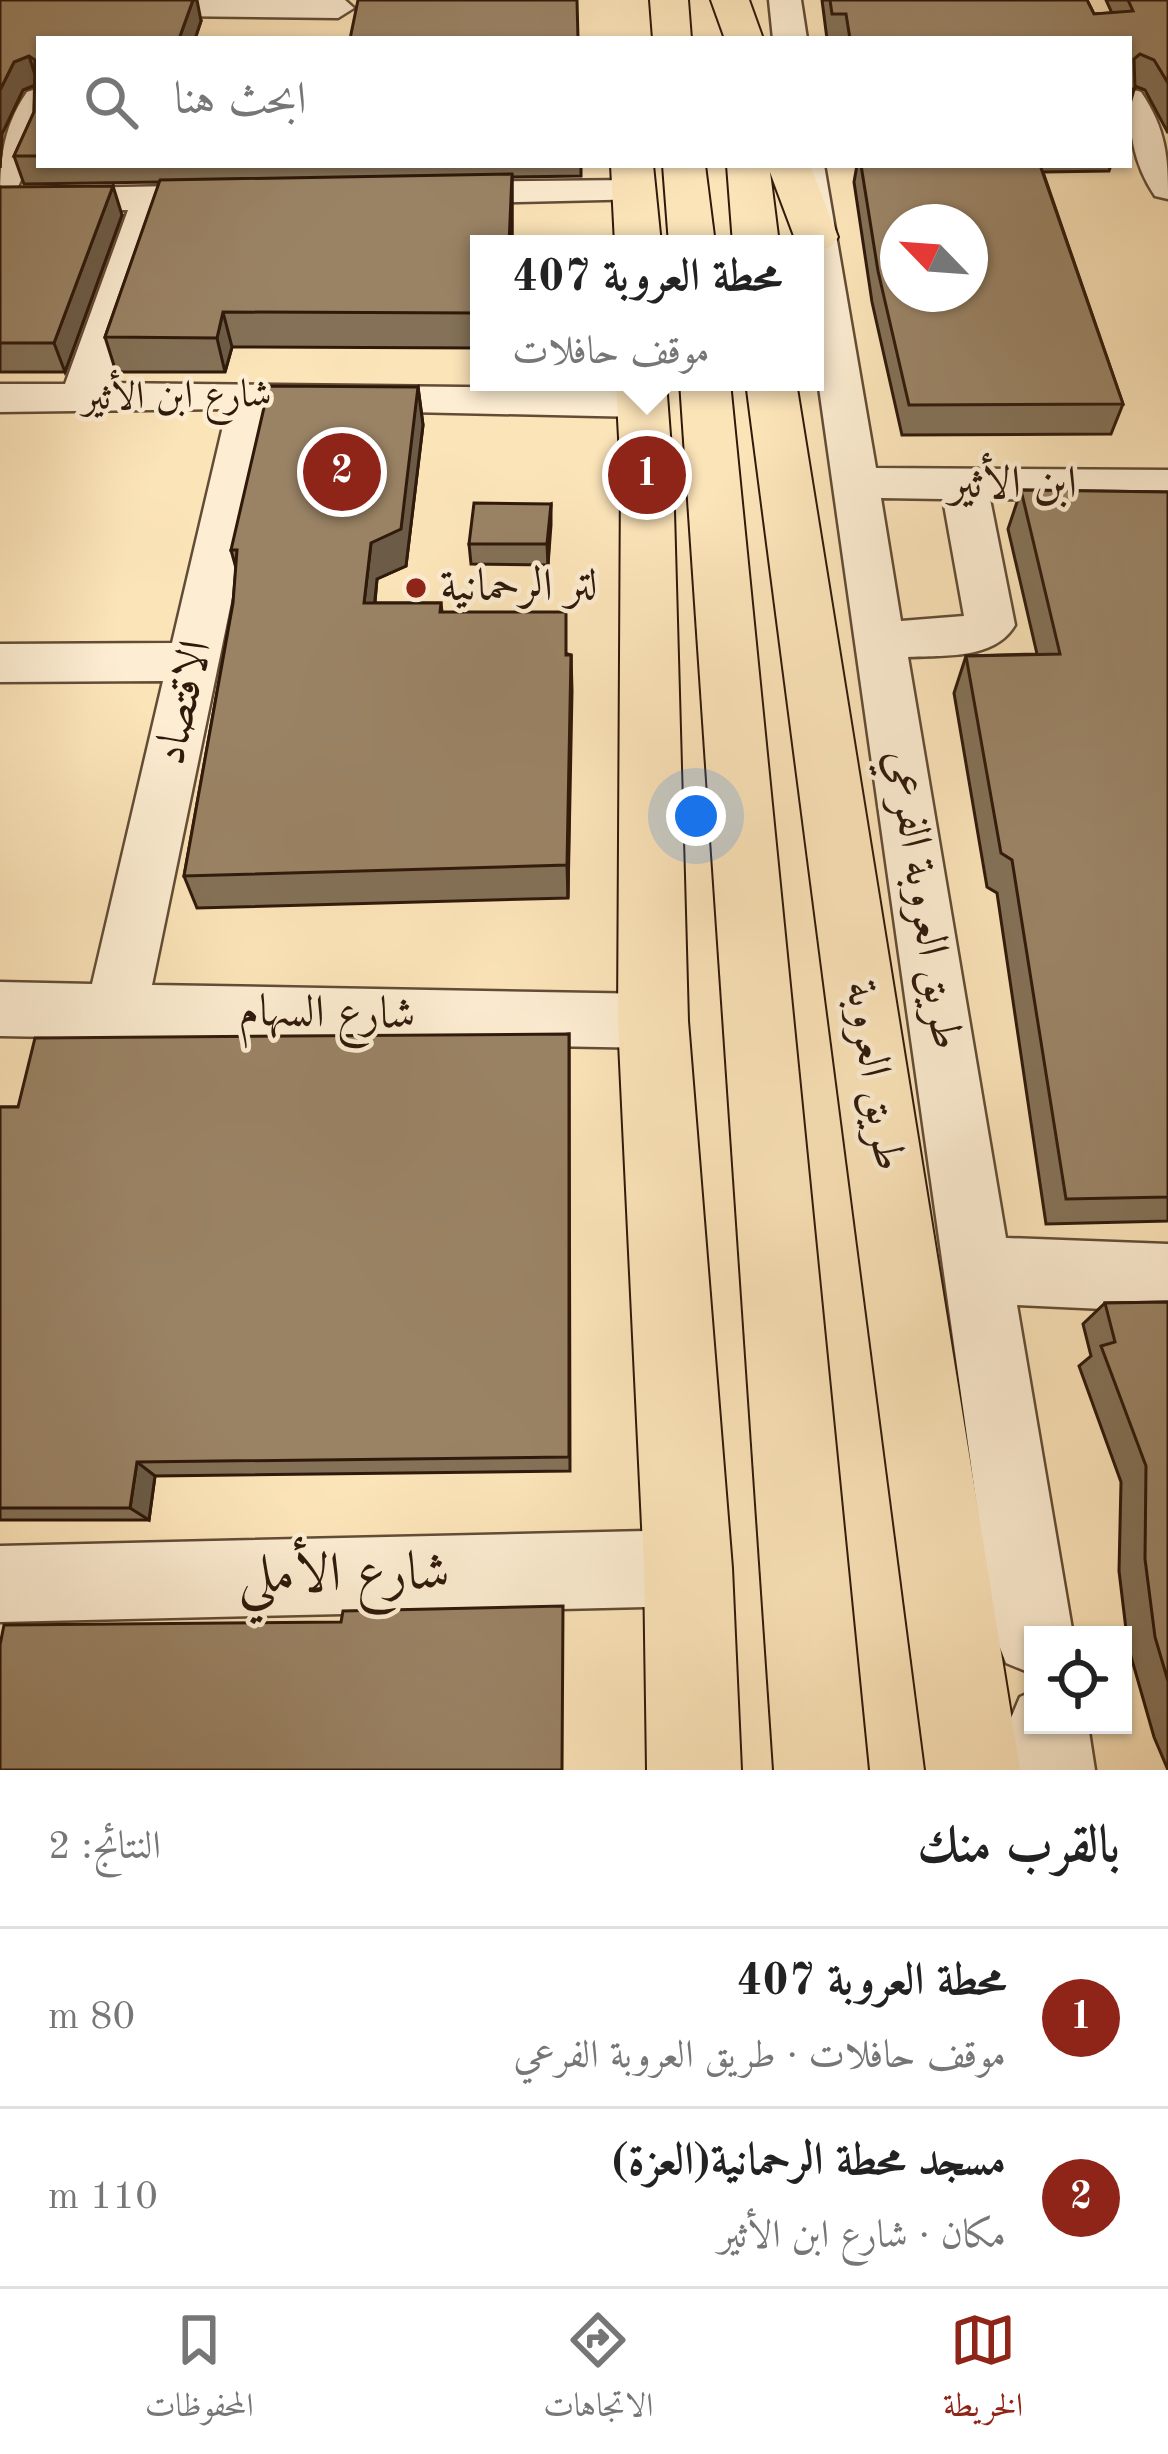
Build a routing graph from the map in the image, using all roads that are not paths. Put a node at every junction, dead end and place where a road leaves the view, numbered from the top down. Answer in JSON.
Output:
{"nodes":[{"id":1,"x":669,"y":0,"type":"edge"},
{"id":2,"x":730,"y":0,"type":"edge"},
{"id":3,"x":785,"y":0,"type":"edge"},
{"id":4,"x":0,"y":4,"type":"edge"},
{"id":5,"x":81,"y":4,"type":"junction"},
{"id":6,"x":337,"y":16,"type":"edge"},
{"id":7,"x":67,"y":36,"type":"edge"},
{"id":8,"x":673,"y":36,"type":"edge"},
{"id":9,"x":734,"y":36,"type":"edge"},
{"id":10,"x":743,"y":36,"type":"edge"},
{"id":11,"x":790,"y":36,"type":"edge"},
{"id":12,"x":36,"y":106,"type":"edge"},
{"id":13,"x":1132,"y":106,"type":"edge"},
{"id":14,"x":684,"y":168,"type":"edge"},
{"id":15,"x":748,"y":168,"type":"edge"},
{"id":16,"x":790,"y":168,"type":"edge"},
{"id":17,"x":806,"y":168,"type":"edge"},
{"id":18,"x":633,"y":178,"type":"edge"},
{"id":19,"x":0,"y":187,"type":"edge"},
{"id":20,"x":1168,"y":188,"type":"edge"},
{"id":21,"x":398,"y":193,"type":"edge"},
{"id":22,"x":260,"y":195,"type":"edge"},
{"id":23,"x":151,"y":198,"type":"junction"},
{"id":24,"x":0,"y":201,"type":"edge"},
{"id":25,"x":637,"y":235,"type":"edge"},
{"id":26,"x":691,"y":235,"type":"edge"},
{"id":27,"x":755,"y":235,"type":"edge"},
{"id":28,"x":814,"y":235,"type":"edge"},
{"id":29,"x":815,"y":235,"type":"edge"},
{"id":30,"x":824,"y":290,"type":"edge"},
{"id":31,"x":252,"y":394,"type":"junction"},
{"id":32,"x":0,"y":398,"type":"edge"},
{"id":33,"x":81,"y":398,"type":"junction"},
{"id":34,"x":707,"y":400,"type":"edge"},
{"id":35,"x":857,"y":483,"type":"junction"},
{"id":36,"x":1168,"y":484,"type":"edge"},
{"id":37,"x":964,"y":486,"type":"junction"},
{"id":38,"x":880,"y":640,"type":"junction"},
{"id":39,"x":195,"y":662,"type":"junction"},
{"id":40,"x":0,"y":663,"type":"edge"},
{"id":41,"x":0,"y":1009,"type":"edge"},
{"id":42,"x":116,"y":1011,"type":"junction"},
{"id":43,"x":653,"y":1021,"type":"junction"},
{"id":44,"x":981,"y":1270,"type":"junction"},
{"id":45,"x":1168,"y":1278,"type":"edge"},
{"id":46,"x":688,"y":1568,"type":"junction"},
{"id":47,"x":0,"y":1584,"type":"edge"},
{"id":48,"x":1033,"y":1626,"type":"edge"},
{"id":49,"x":1049,"y":1734,"type":"edge"},
{"id":50,"x":694,"y":1770,"type":"edge"},
{"id":51,"x":821,"y":1770,"type":"edge"},
{"id":52,"x":974,"y":1770,"type":"edge"},
{"id":53,"x":1054,"y":1770,"type":"edge"}],
"edges":[{"from":1,"to":8,"type":"main road"},
{"from":2,"to":9,"type":"main road"},
{"from":2,"to":10,"type":"main road"},
{"from":3,"to":11,"type":"street"},
{"from":4,"to":5,"type":"street"},
{"from":5,"to":6,"type":"street"},
{"from":5,"to":7,"type":"street"},
{"from":12,"to":19,"type":"street"},
{"from":13,"to":20,"type":"street"},
{"from":14,"to":26,"type":"main road"},
{"from":15,"to":27,"type":"main road"},
{"from":16,"to":28,"type":"main road"},
{"from":17,"to":29,"type":"street","name":"طريق العروبة الفرعي"},
{"from":18,"to":21,"type":"street"},
{"from":18,"to":25,"type":"main road"},
{"from":22,"to":23,"type":"street"},
{"from":23,"to":24,"type":"street"},
{"from":23,"to":33,"type":"street"},
{"from":30,"to":35,"type":"street","name":"طريق العروبة الفرعي"},
{"from":31,"to":33,"type":"street","name":"شارع ابن الأثير"},
{"from":31,"to":34,"type":"street","name":"شارع ابن الأثير"},
{"from":31,"to":39,"type":"street","name":"الاقتصاد"},
{"from":32,"to":33,"type":"street","name":"شارع ابن الأثير"},
{"from":34,"to":43,"type":"main road"},
{"from":34,"to":51,"type":"main road"},
{"from":34,"to":52,"type":"main road","name":"طريق العروبة"},
{"from":35,"to":37,"type":"street","name":"ابن الأثير"},
{"from":35,"to":38,"type":"street","name":"طريق العروبة الفرعي"},
{"from":36,"to":37,"type":"street","name":"ابن الأثير"},
{"from":37,"to":38,"type":"street"},
{"from":38,"to":44,"type":"street","name":"طريق العروبة الفرعي"},
{"from":39,"to":40,"type":"street"},
{"from":39,"to":42,"type":"street","name":"الاقتصاد"},
{"from":41,"to":42,"type":"street","name":"شارع السهام"},
{"from":42,"to":43,"type":"street","name":"شارع السهام"},
{"from":43,"to":46,"type":"main road"},
{"from":44,"to":45,"type":"street"},
{"from":44,"to":48,"type":"street","name":"طريق العروبة الفرعي"},
{"from":46,"to":47,"type":"street","name":"شارع الأملي"},
{"from":46,"to":50,"type":"main road"},
{"from":49,"to":53,"type":"street"}]}
